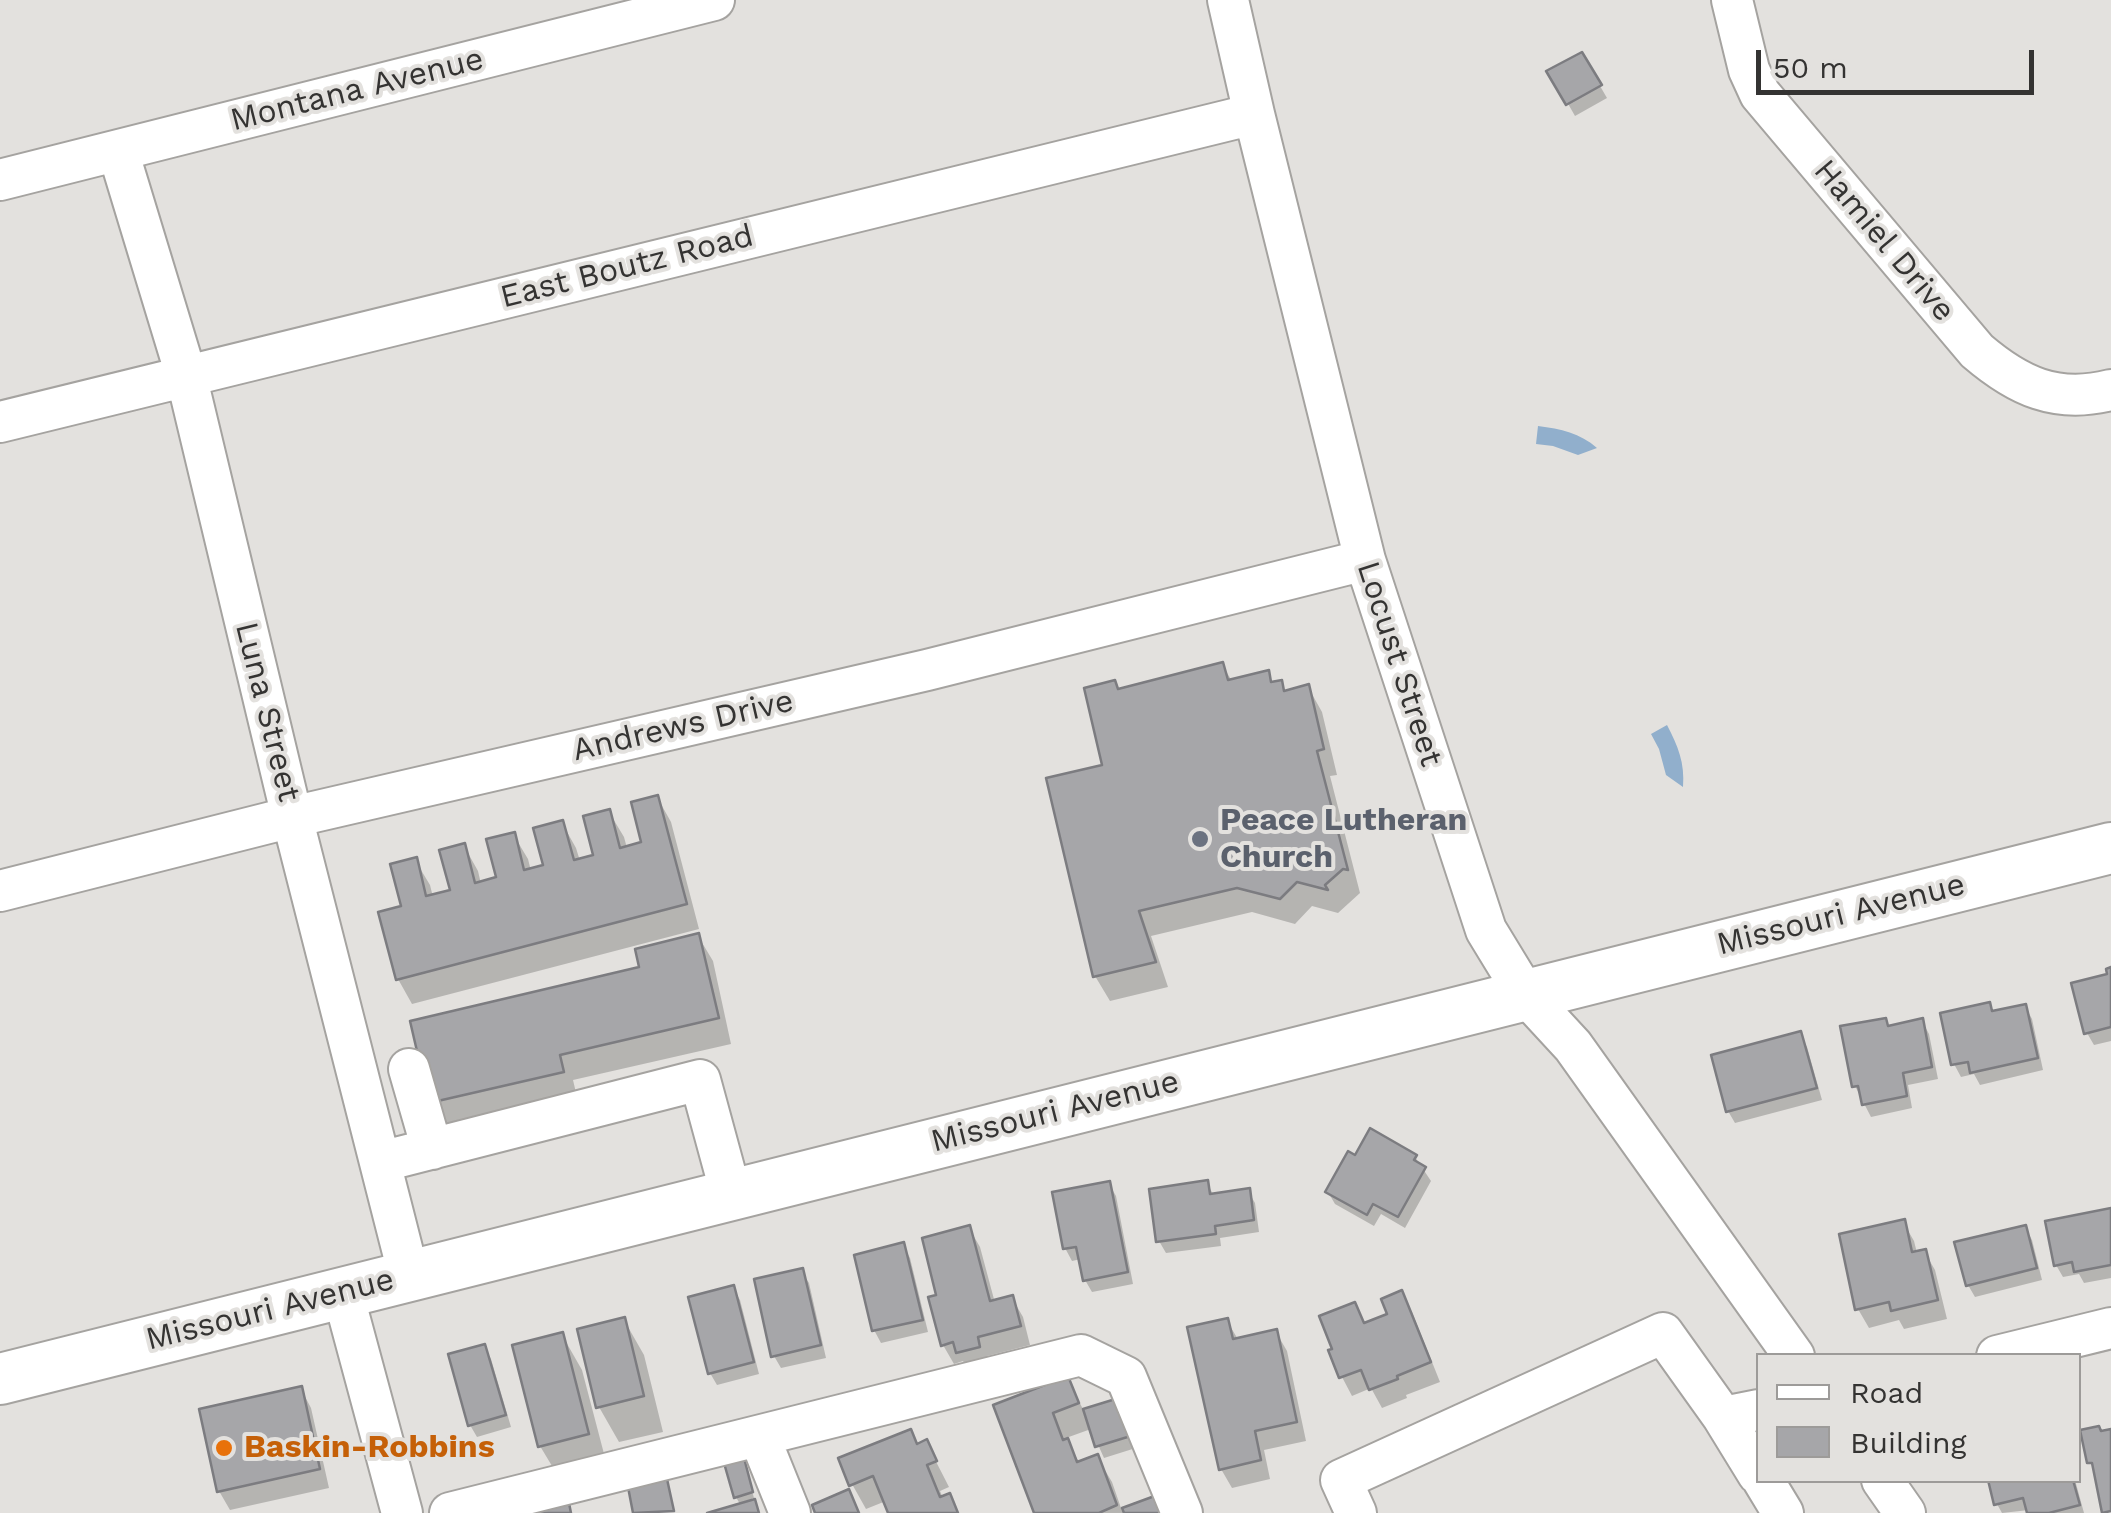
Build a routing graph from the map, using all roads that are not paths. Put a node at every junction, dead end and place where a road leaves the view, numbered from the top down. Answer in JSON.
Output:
{"nodes":[{"id":1,"x":714,"y":0,"type":"edge"},
{"id":2,"x":1228,"y":0,"type":"edge"},
{"id":3,"x":1732,"y":0,"type":"edge"},
{"id":4,"x":1254,"y":114,"type":"junction"},
{"id":5,"x":118,"y":151,"type":"junction"},
{"id":6,"x":0,"y":180,"type":"edge"},
{"id":7,"x":186,"y":375,"type":"junction"},
{"id":8,"x":2111,"y":390,"type":"edge"},
{"id":9,"x":0,"y":422,"type":"edge"},
{"id":10,"x":1365,"y":560,"type":"junction"},
{"id":11,"x":292,"y":817,"type":"junction"},
{"id":12,"x":2111,"y":848,"type":"edge"},
{"id":13,"x":0,"y":891,"type":"edge"},
{"id":14,"x":1525,"y":994,"type":"junction"},
{"id":15,"x":409,"y":1069,"type":"dead end"},
{"id":16,"x":432,"y":1149,"type":"junction"},
{"id":17,"x":380,"y":1162,"type":"junction"},
{"id":18,"x":732,"y":1194,"type":"junction"},
{"id":19,"x":409,"y":1276,"type":"junction"},
{"id":20,"x":343,"y":1294,"type":"junction"},
{"id":21,"x":2111,"y":1328,"type":"edge"},
{"id":22,"x":1792,"y":1353,"type":"edge"},
{"id":23,"x":2009,"y":1353,"type":"edge"},
{"id":24,"x":0,"y":1379,"type":"edge"},
{"id":25,"x":1741,"y":1413,"type":"edge"},
{"id":26,"x":759,"y":1436,"type":"junction"},
{"id":27,"x":1756,"y":1467,"type":"edge"},
{"id":28,"x":1884,"y":1483,"type":"edge"},
{"id":29,"x":402,"y":1513,"type":"edge"},
{"id":30,"x":450,"y":1513,"type":"edge"},
{"id":31,"x":790,"y":1513,"type":"edge"},
{"id":32,"x":1182,"y":1513,"type":"edge"},
{"id":33,"x":1356,"y":1513,"type":"edge"},
{"id":34,"x":1905,"y":1513,"type":"edge"}],
"edges":[{"from":1,"to":5,"type":"street","name":"Montana Avenue"},
{"from":2,"to":4,"type":"street","name":"Locust Street"},
{"from":3,"to":8,"type":"street","name":"Hamiel Drive"},
{"from":4,"to":7,"type":"street","name":"East Boutz Road"},
{"from":4,"to":10,"type":"street","name":"Locust Street"},
{"from":5,"to":6,"type":"street","name":"Montana Avenue"},
{"from":5,"to":7,"type":"street","name":"Luna Street"},
{"from":7,"to":9,"type":"street","name":"East Boutz Road"},
{"from":7,"to":11,"type":"street","name":"Luna Street"},
{"from":10,"to":11,"type":"street","name":"Andrews Drive"},
{"from":10,"to":14,"type":"street","name":"Locust Street"},
{"from":11,"to":13,"type":"street","name":"Andrews Drive"},
{"from":11,"to":17,"type":"street","name":"Luna Street"},
{"from":12,"to":14,"type":"main road","name":"Missouri Avenue"},
{"from":14,"to":18,"type":"main road","name":"Missouri Avenue"},
{"from":14,"to":22,"type":"street","name":"Locust Street"},
{"from":15,"to":16,"type":"street"},
{"from":16,"to":17,"type":"street"},
{"from":16,"to":18,"type":"street"},
{"from":17,"to":19,"type":"street","name":"Luna Street"},
{"from":18,"to":19,"type":"main road","name":"Missouri Avenue"},
{"from":19,"to":20,"type":"main road","name":"Missouri Avenue"},
{"from":20,"to":24,"type":"main road","name":"Missouri Avenue"},
{"from":20,"to":29,"type":"street"},
{"from":21,"to":23,"type":"street"},
{"from":25,"to":27,"type":"street"},
{"from":25,"to":33,"type":"street"},
{"from":26,"to":30,"type":"street"},
{"from":26,"to":31,"type":"street"},
{"from":26,"to":32,"type":"street"},
{"from":28,"to":34,"type":"street"}]}
